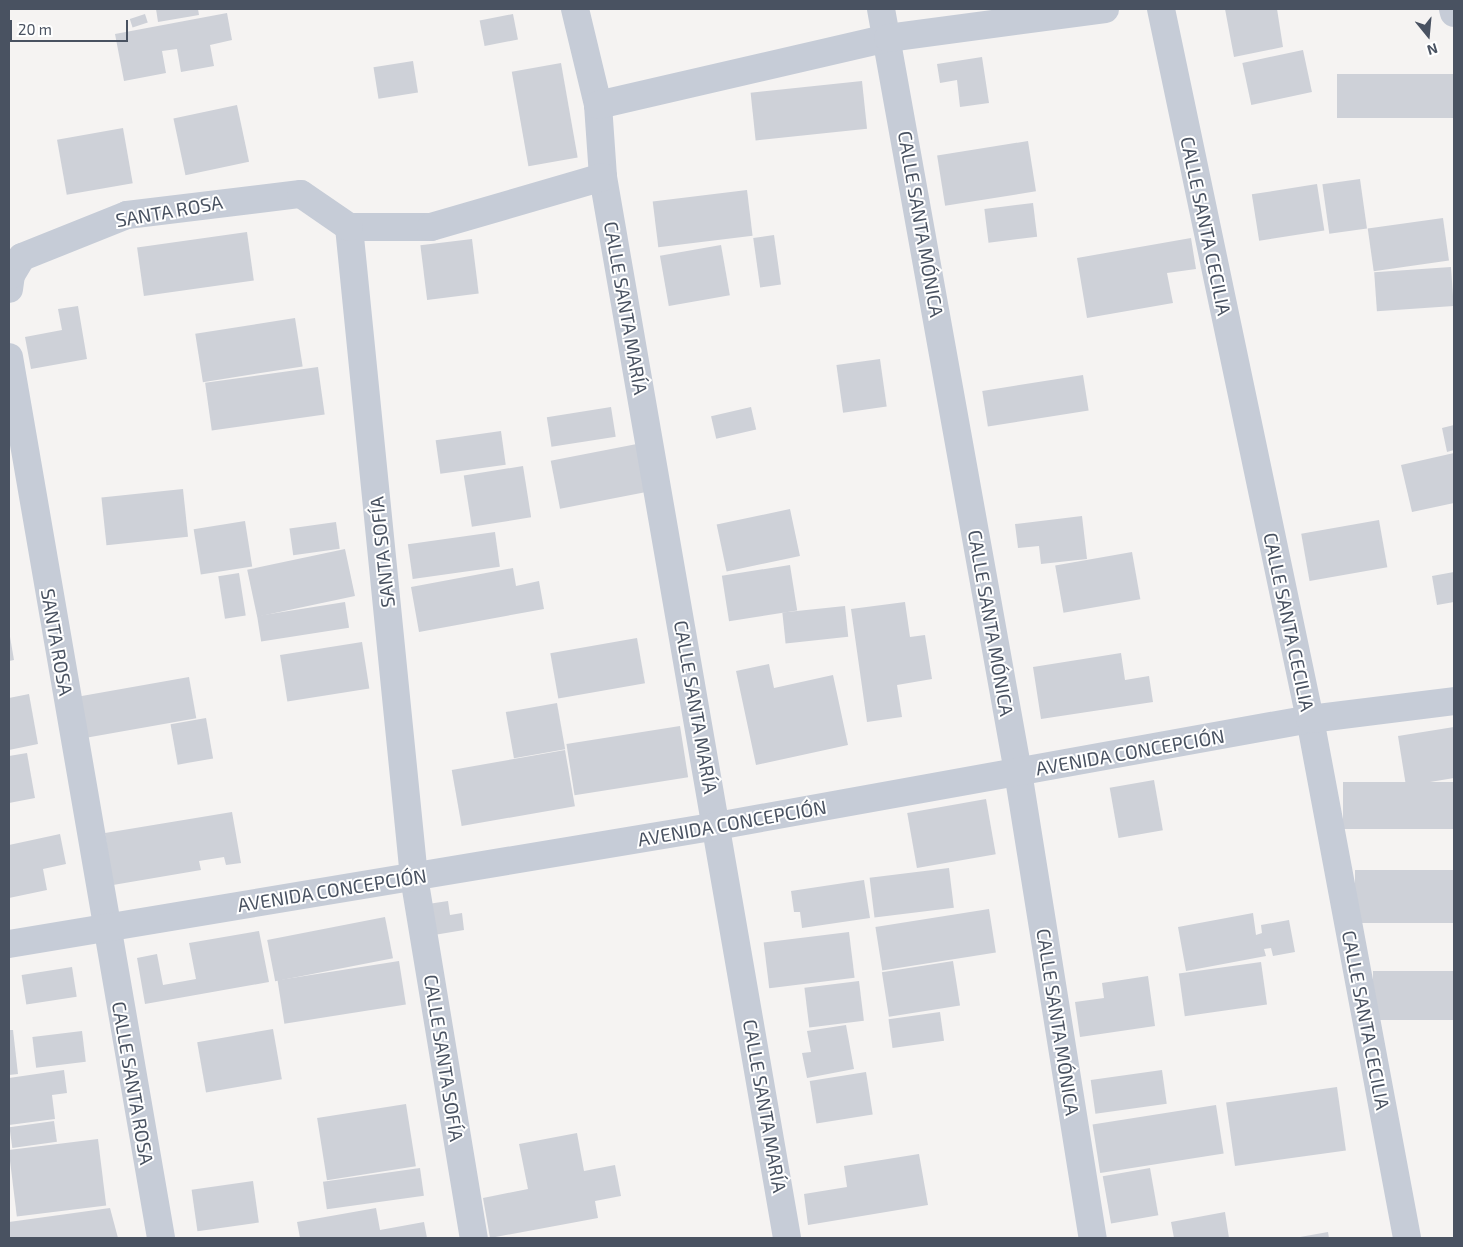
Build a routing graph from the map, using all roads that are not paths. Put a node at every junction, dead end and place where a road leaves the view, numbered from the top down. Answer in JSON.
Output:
{"nodes":[{"id":1,"x":575,"y":9,"type":"edge"},
{"id":2,"x":881,"y":9,"type":"edge"},
{"id":3,"x":1105,"y":9,"type":"edge"},
{"id":4,"x":1161,"y":9,"type":"edge"},
{"id":5,"x":1453,"y":9,"type":"edge"},
{"id":6,"x":1454,"y":13,"type":"edge"},
{"id":7,"x":888,"y":38,"type":"junction"},
{"id":8,"x":598,"y":105,"type":"junction"},
{"id":9,"x":603,"y":177,"type":"junction"},
{"id":10,"x":349,"y":226,"type":"junction"},
{"id":11,"x":9,"y":289,"type":"edge"},
{"id":12,"x":9,"y":357,"type":"edge"},
{"id":13,"x":1454,"y":702,"type":"edge"},
{"id":14,"x":1310,"y":719,"type":"junction"},
{"id":15,"x":1018,"y":772,"type":"junction"},
{"id":16,"x":717,"y":826,"type":"junction"},
{"id":17,"x":414,"y":877,"type":"junction"},
{"id":18,"x":105,"y":928,"type":"junction"},
{"id":19,"x":9,"y":944,"type":"edge"},
{"id":20,"x":161,"y":1238,"type":"edge"},
{"id":21,"x":474,"y":1238,"type":"edge"},
{"id":22,"x":787,"y":1238,"type":"edge"},
{"id":23,"x":1093,"y":1238,"type":"edge"},
{"id":24,"x":1407,"y":1238,"type":"edge"}],
"edges":[{"from":1,"to":8,"type":"street","name":"CALLE SANTA MARÍA"},
{"from":2,"to":7,"type":"street","name":"CALLE SANTA MÓNICA"},
{"from":3,"to":7,"type":"street"},
{"from":4,"to":14,"type":"street","name":"CALLE SANTA CECILIA"},
{"from":5,"to":6,"type":"street"},
{"from":7,"to":8,"type":"street"},
{"from":7,"to":15,"type":"street","name":"CALLE SANTA MÓNICA"},
{"from":8,"to":9,"type":"street","name":"CALLE SANTA MARÍA"},
{"from":9,"to":10,"type":"street"},
{"from":9,"to":16,"type":"street","name":"CALLE SANTA MARÍA"},
{"from":10,"to":11,"type":"street","name":"SANTA ROSA"},
{"from":10,"to":17,"type":"street","name":"SANTA SOFÍA"},
{"from":12,"to":18,"type":"street","name":"SANTA ROSA"},
{"from":13,"to":14,"type":"street","name":"AVENIDA CONCEPCIÓN"},
{"from":14,"to":15,"type":"street","name":"AVENIDA CONCEPCIÓN"},
{"from":14,"to":24,"type":"street","name":"CALLE SANTA CECILIA"},
{"from":15,"to":16,"type":"street","name":"AVENIDA CONCEPCIÓN"},
{"from":15,"to":23,"type":"street","name":"CALLE SANTA MÓNICA"},
{"from":16,"to":17,"type":"street","name":"AVENIDA CONCEPCIÓN"},
{"from":16,"to":22,"type":"street","name":"CALLE SANTA MARÍA"},
{"from":17,"to":18,"type":"street","name":"AVENIDA CONCEPCIÓN"},
{"from":17,"to":21,"type":"street","name":"CALLE SANTA SOFÍA"},
{"from":18,"to":19,"type":"street","name":"AVENIDA CONCEPCIÓN"},
{"from":18,"to":20,"type":"street","name":"CALLE SANTA ROSA"}]}
